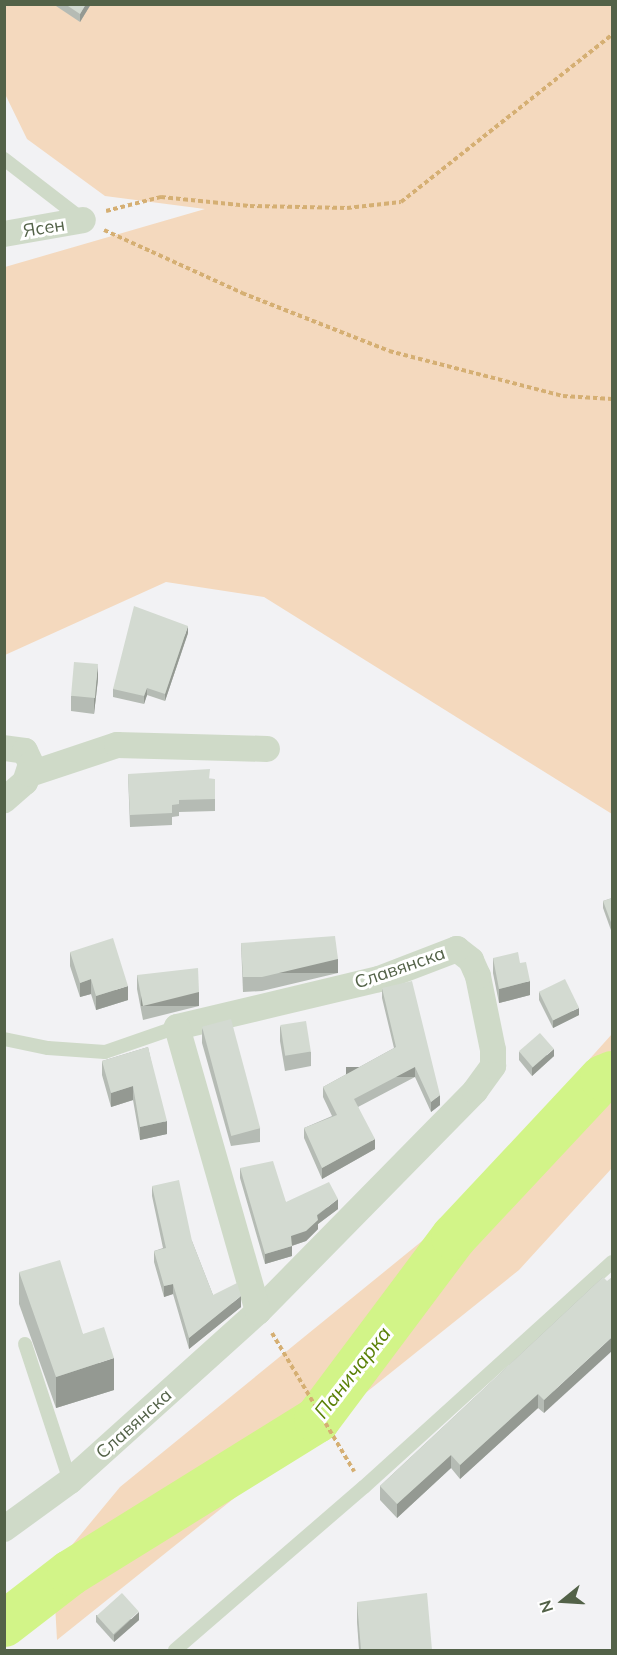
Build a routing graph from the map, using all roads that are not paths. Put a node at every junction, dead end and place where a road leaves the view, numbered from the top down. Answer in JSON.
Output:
{"nodes":[{"id":1,"x":4,"y":159,"type":"edge"},
{"id":2,"x":83,"y":220,"type":"joint"},
{"id":3,"x":4,"y":234,"type":"edge"},
{"id":4,"x":4,"y":748,"type":"edge"},
{"id":5,"x":267,"y":750,"type":"dead end"},
{"id":6,"x":30,"y":774,"type":"junction"},
{"id":7,"x":4,"y":800,"type":"edge"},
{"id":8,"x":177,"y":1027,"type":"junction"},
{"id":9,"x":4,"y":1039,"type":"edge"},
{"id":10,"x":612,"y":1262,"type":"edge"},
{"id":11,"x":258,"y":1312,"type":"junction"},
{"id":12,"x":25,"y":1344,"type":"dead end"},
{"id":13,"x":70,"y":1481,"type":"junction"},
{"id":14,"x":4,"y":1529,"type":"edge"},
{"id":15,"x":174,"y":1650,"type":"edge"}],
"edges":[{"from":1,"to":2,"type":"lane"},
{"from":2,"to":3,"type":"street","name":"Ясен"},
{"from":4,"to":6,"type":"street"},
{"from":5,"to":6,"type":"street"},
{"from":6,"to":7,"type":"street"},
{"from":8,"to":9,"type":"lane"},
{"from":8,"to":11,"type":"street"},
{"from":8,"to":11,"type":"street","name":"Славянска"},
{"from":10,"to":15,"type":"lane"},
{"from":11,"to":13,"type":"street","name":"Славянска"},
{"from":12,"to":13,"type":"lane"},
{"from":13,"to":14,"type":"street","name":"Славянска"}]}
